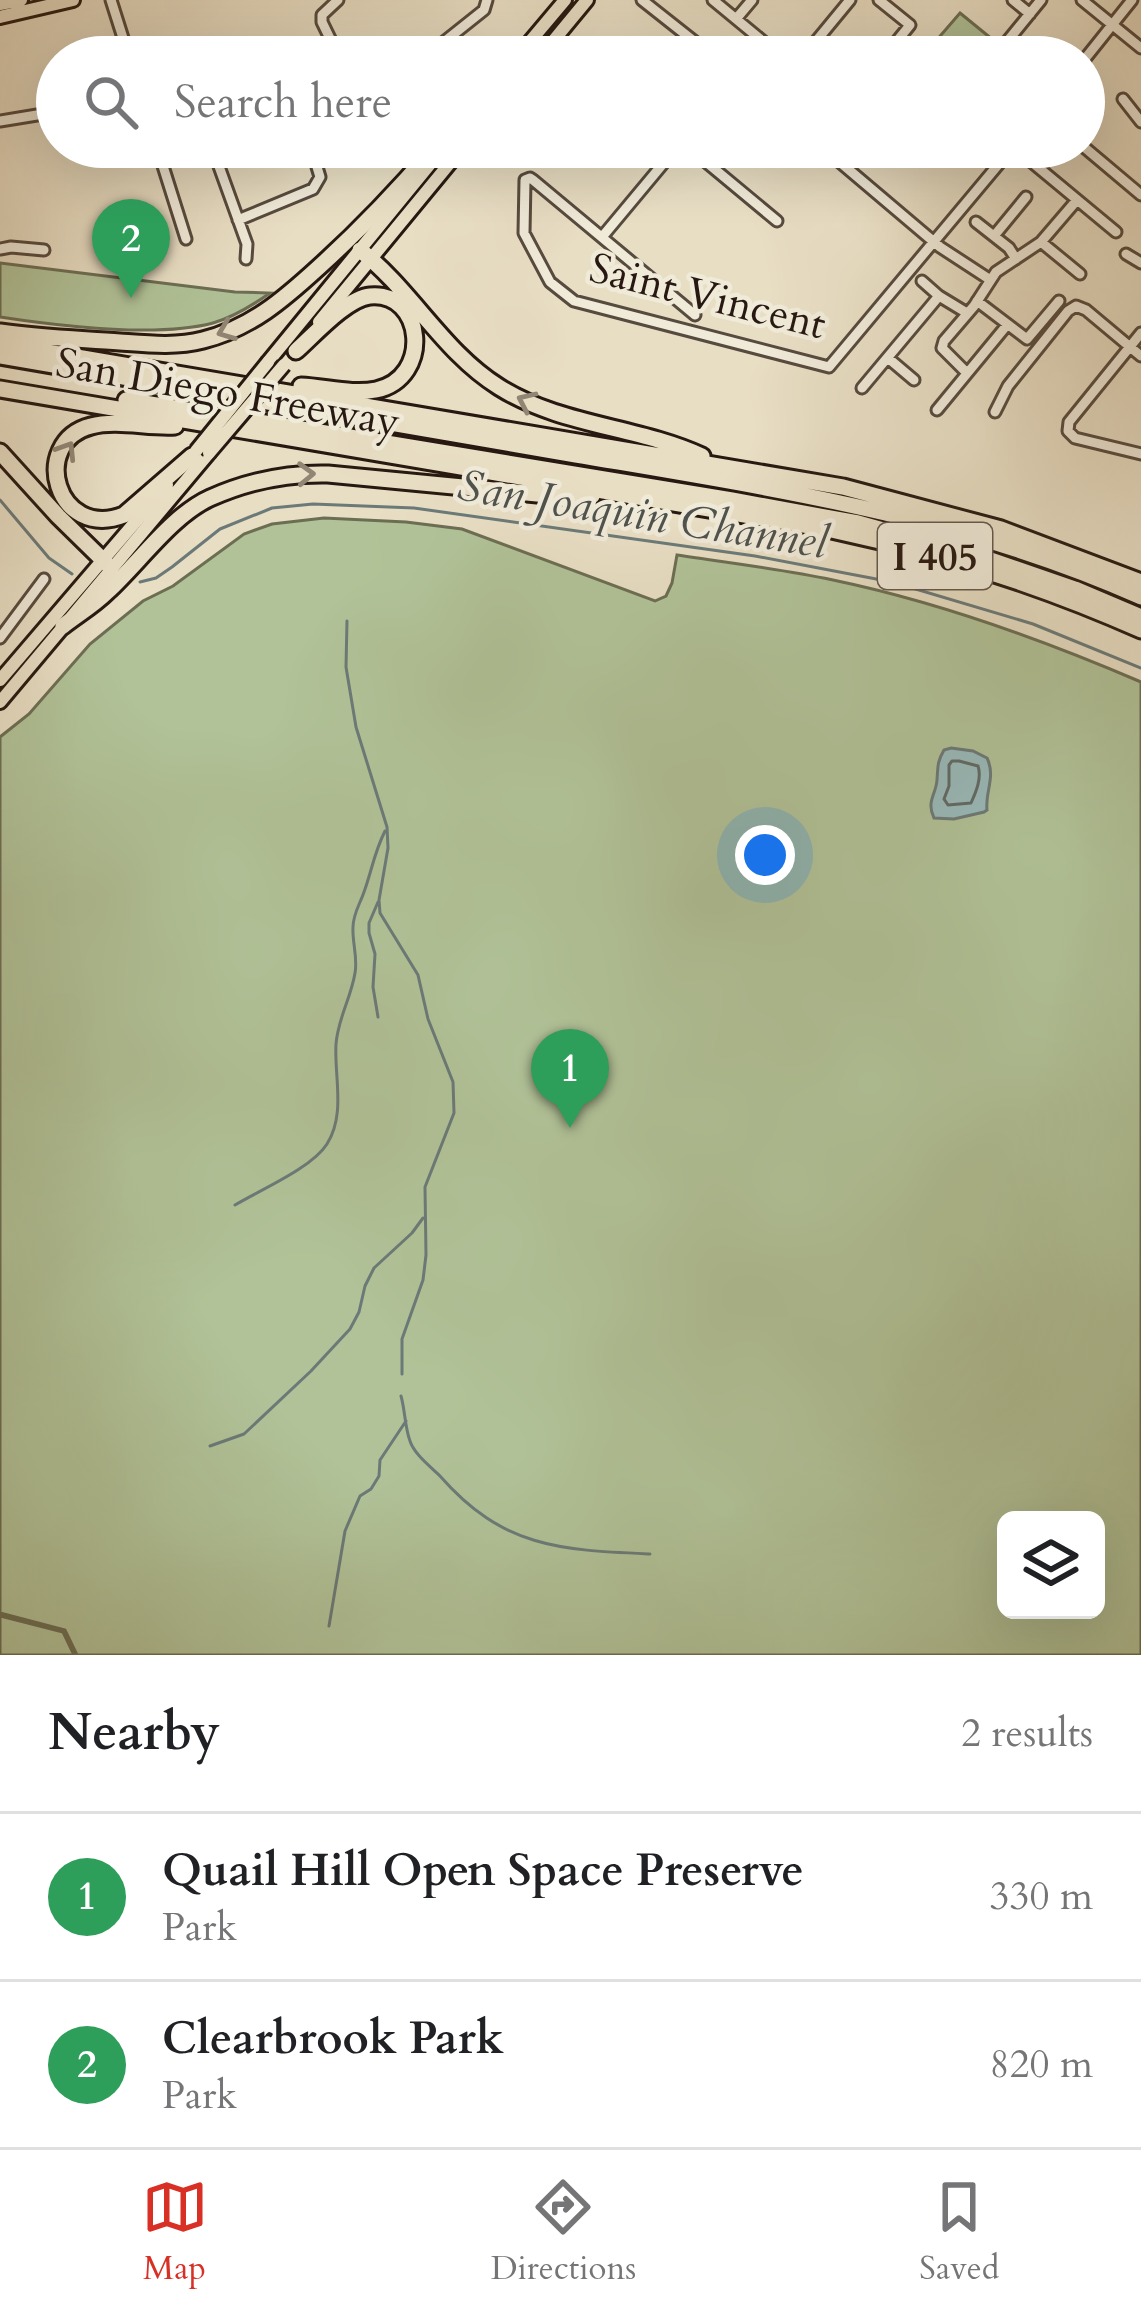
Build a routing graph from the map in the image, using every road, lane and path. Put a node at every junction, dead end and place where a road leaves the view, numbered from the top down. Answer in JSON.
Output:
{"nodes":[{"id":1,"x":22,"y":0,"type":"edge"},
{"id":2,"x":73,"y":0,"type":"edge"},
{"id":3,"x":111,"y":0,"type":"edge"},
{"id":4,"x":338,"y":0,"type":"edge"},
{"id":5,"x":487,"y":0,"type":"edge"},
{"id":6,"x":566,"y":0,"type":"edge"},
{"id":7,"x":587,"y":0,"type":"edge"},
{"id":8,"x":642,"y":0,"type":"edge"},
{"id":9,"x":712,"y":0,"type":"edge"},
{"id":10,"x":752,"y":0,"type":"edge"},
{"id":11,"x":850,"y":0,"type":"edge"},
{"id":12,"x":879,"y":0,"type":"edge"},
{"id":13,"x":1013,"y":0,"type":"edge"},
{"id":14,"x":1041,"y":0,"type":"edge"},
{"id":15,"x":1082,"y":0,"type":"edge"},
{"id":16,"x":1132,"y":0,"type":"edge"},
{"id":17,"x":0,"y":4,"type":"edge"},
{"id":18,"x":1030,"y":14,"type":"junction"},
{"id":19,"x":0,"y":16,"type":"edge"},
{"id":20,"x":736,"y":19,"type":"junction"},
{"id":21,"x":1113,"y":25,"type":"junction"},
{"id":22,"x":122,"y":36,"type":"edge"},
{"id":23,"x":329,"y":36,"type":"edge"},
{"id":24,"x":451,"y":36,"type":"edge"},
{"id":25,"x":535,"y":36,"type":"edge"},
{"id":26,"x":557,"y":36,"type":"edge"},
{"id":27,"x":687,"y":36,"type":"edge"},
{"id":28,"x":757,"y":36,"type":"edge"},
{"id":29,"x":820,"y":36,"type":"edge"},
{"id":30,"x":902,"y":36,"type":"edge"},
{"id":31,"x":1012,"y":36,"type":"edge"},
{"id":32,"x":1104,"y":36,"type":"edge"},
{"id":33,"x":1141,"y":49,"type":"edge"},
{"id":34,"x":1123,"y":99,"type":"dead end"},
{"id":35,"x":36,"y":115,"type":"edge"},
{"id":36,"x":0,"y":122,"type":"edge"},
{"id":37,"x":1141,"y":122,"type":"edge"},
{"id":38,"x":1105,"y":165,"type":"edge"},
{"id":39,"x":164,"y":168,"type":"edge"},
{"id":40,"x":219,"y":168,"type":"edge"},
{"id":41,"x":317,"y":168,"type":"edge"},
{"id":42,"x":418,"y":168,"type":"edge"},
{"id":43,"x":429,"y":168,"type":"edge"},
{"id":44,"x":444,"y":168,"type":"edge"},
{"id":45,"x":659,"y":168,"type":"edge"},
{"id":46,"x":713,"y":168,"type":"edge"},
{"id":47,"x":847,"y":168,"type":"edge"},
{"id":48,"x":996,"y":168,"type":"edge"},
{"id":49,"x":1039,"y":168,"type":"edge"},
{"id":50,"x":1141,"y":195,"type":"edge"},
{"id":51,"x":1026,"y":197,"type":"dead end"},
{"id":52,"x":1077,"y":200,"type":"junction"},
{"id":53,"x":238,"y":220,"type":"junction"},
{"id":54,"x":777,"y":221,"type":"dead end"},
{"id":55,"x":976,"y":222,"type":"dead end"},
{"id":56,"x":1116,"y":232,"type":"dead end"},
{"id":57,"x":994,"y":236,"type":"junction"},
{"id":58,"x":602,"y":237,"type":"junction"},
{"id":59,"x":186,"y":239,"type":"dead end"},
{"id":60,"x":934,"y":242,"type":"junction"},
{"id":61,"x":1042,"y":242,"type":"junction"},
{"id":62,"x":0,"y":249,"type":"edge"},
{"id":63,"x":44,"y":250,"type":"dead end"},
{"id":64,"x":1126,"y":254,"type":"dead end"},
{"id":65,"x":365,"y":255,"type":"junction"},
{"id":66,"x":1016,"y":259,"type":"junction"},
{"id":67,"x":246,"y":260,"type":"dead end"},
{"id":68,"x":1141,"y":263,"type":"edge"},
{"id":69,"x":1080,"y":274,"type":"dead end"},
{"id":70,"x":989,"y":279,"type":"junction"},
{"id":71,"x":922,"y":280,"type":"dead end"},
{"id":72,"x":939,"y":296,"type":"junction"},
{"id":73,"x":1059,"y":301,"type":"dead end"},
{"id":74,"x":977,"y":302,"type":"junction"},
{"id":75,"x":967,"y":313,"type":"junction"},
{"id":76,"x":694,"y":315,"type":"dead end"},
{"id":77,"x":1007,"y":325,"type":"junction"},
{"id":78,"x":0,"y":332,"type":"edge"},
{"id":79,"x":1141,"y":333,"type":"edge"},
{"id":80,"x":0,"y":344,"type":"edge"},
{"id":81,"x":1130,"y":346,"type":"junction"},
{"id":82,"x":0,"y":356,"type":"edge"},
{"id":83,"x":1141,"y":356,"type":"edge"},
{"id":84,"x":290,"y":358,"type":"junction"},
{"id":85,"x":887,"y":358,"type":"junction"},
{"id":86,"x":968,"y":373,"type":"junction"},
{"id":87,"x":914,"y":380,"type":"dead end"},
{"id":88,"x":226,"y":382,"type":"junction"},
{"id":89,"x":0,"y":387,"type":"edge"},
{"id":90,"x":862,"y":388,"type":"dead end"},
{"id":91,"x":239,"y":398,"type":"junction"},
{"id":92,"x":937,"y":410,"type":"dead end"},
{"id":93,"x":995,"y":412,"type":"dead end"},
{"id":94,"x":208,"y":425,"type":"junction"},
{"id":95,"x":0,"y":452,"type":"edge"},
{"id":96,"x":199,"y":454,"type":"junction"},
{"id":97,"x":1141,"y":454,"type":"edge"},
{"id":98,"x":723,"y":465,"type":"junction"},
{"id":99,"x":620,"y":494,"type":"junction"},
{"id":100,"x":106,"y":564,"type":"junction"},
{"id":101,"x":44,"y":579,"type":"dead end"},
{"id":102,"x":1141,"y":581,"type":"edge"},
{"id":103,"x":1141,"y":597,"type":"edge"},
{"id":104,"x":1141,"y":617,"type":"edge"},
{"id":105,"x":63,"y":626,"type":"junction"},
{"id":106,"x":1141,"y":630,"type":"edge"},
{"id":107,"x":0,"y":638,"type":"edge"},
{"id":108,"x":0,"y":680,"type":"edge"},
{"id":109,"x":0,"y":702,"type":"edge"}],
"edges":[{"from":1,"to":17,"type":"main road"},
{"from":2,"to":19,"type":"main road"},
{"from":3,"to":22,"type":"street"},
{"from":4,"to":23,"type":"street"},
{"from":5,"to":24,"type":"street"},
{"from":6,"to":25,"type":"main road"},
{"from":7,"to":26,"type":"main road"},
{"from":8,"to":27,"type":"street"},
{"from":9,"to":20,"type":"street"},
{"from":10,"to":20,"type":"street"},
{"from":11,"to":29,"type":"street"},
{"from":12,"to":30,"type":"street"},
{"from":13,"to":18,"type":"street"},
{"from":14,"to":18,"type":"street"},
{"from":15,"to":21,"type":"street"},
{"from":16,"to":21,"type":"street"},
{"from":18,"to":31,"type":"street"},
{"from":20,"to":28,"type":"street"},
{"from":21,"to":32,"type":"street"},
{"from":21,"to":33,"type":"street"},
{"from":34,"to":37,"type":"street"},
{"from":35,"to":36,"type":"street"},
{"from":38,"to":50,"type":"street"},
{"from":39,"to":59,"type":"street"},
{"from":40,"to":53,"type":"street"},
{"from":41,"to":53,"type":"street"},
{"from":42,"to":78,"type":"highway","one_way":true},
{"from":43,"to":65,"type":"main road"},
{"from":44,"to":65,"type":"main road"},
{"from":45,"to":58,"type":"street","name":"Saint Vincent"},
{"from":46,"to":54,"type":"street","name":"Saint Vincent"},
{"from":47,"to":60,"type":"street"},
{"from":48,"to":60,"type":"street"},
{"from":49,"to":52,"type":"street"},
{"from":51,"to":57,"type":"street"},
{"from":52,"to":56,"type":"street"},
{"from":52,"to":61,"type":"street"},
{"from":53,"to":67,"type":"street"},
{"from":55,"to":57,"type":"street"},
{"from":57,"to":66,"type":"street"},
{"from":58,"to":60,"type":"street","name":"Saint Vincent"},
{"from":58,"to":76,"type":"street","name":"Saint Vincent"},
{"from":60,"to":70,"type":"street"},
{"from":61,"to":66,"type":"street"},
{"from":61,"to":69,"type":"street"},
{"from":62,"to":63,"type":"street"},
{"from":64,"to":68,"type":"street"},
{"from":65,"to":84,"type":"main road"},
{"from":65,"to":91,"type":"main road","bridge":true},
{"from":98,"to":65,"type":"highway","one_way":true},
{"from":66,"to":70,"type":"street"},
{"from":70,"to":74,"type":"street"},
{"from":71,"to":72,"type":"street"},
{"from":72,"to":75,"type":"street"},
{"from":72,"to":85,"type":"street"},
{"from":73,"to":77,"type":"street"},
{"from":74,"to":75,"type":"street"},
{"from":74,"to":77,"type":"street"},
{"from":75,"to":86,"type":"street"},
{"from":77,"to":86,"type":"street"},
{"from":79,"to":81,"type":"street"},
{"from":80,"to":88,"type":"highway","name":"San Diego Freeway","number":"I 405"},
{"from":81,"to":83,"type":"street"},
{"from":81,"to":93,"type":"street"},
{"from":81,"to":97,"type":"street"},
{"from":82,"to":91,"type":"highway"},
{"from":84,"to":88,"type":"highway"},
{"from":84,"to":96,"type":"main road","bridge":true},
{"from":85,"to":87,"type":"street"},
{"from":85,"to":90,"type":"street"},
{"from":86,"to":92,"type":"street"},
{"from":88,"to":98,"type":"highway","name":"San Diego Freeway","number":"I 405"},
{"from":89,"to":94,"type":"highway","name":"San Diego Freeway","number":"I 405"},
{"from":89,"to":104,"type":"highway","name":"San Diego Freeway"},
{"from":91,"to":96,"type":"main road","bridge":true},
{"from":91,"to":103,"type":"highway"},
{"from":96,"to":94,"type":"highway","one_way":true},
{"from":94,"to":99,"type":"highway","name":"San Diego Freeway","number":"I 405"},
{"from":95,"to":100,"type":"highway"},
{"from":96,"to":100,"type":"main road"},
{"from":98,"to":102,"type":"highway","name":"San Diego Freeway","number":"I 405"},
{"from":105,"to":99,"type":"highway","one_way":true},
{"from":99,"to":106,"type":"highway","name":"San Diego Freeway","number":"I 405"},
{"from":100,"to":105,"type":"main road"},
{"from":100,"to":108,"type":"main road"},
{"from":101,"to":107,"type":"street"},
{"from":105,"to":109,"type":"main road"}]}
